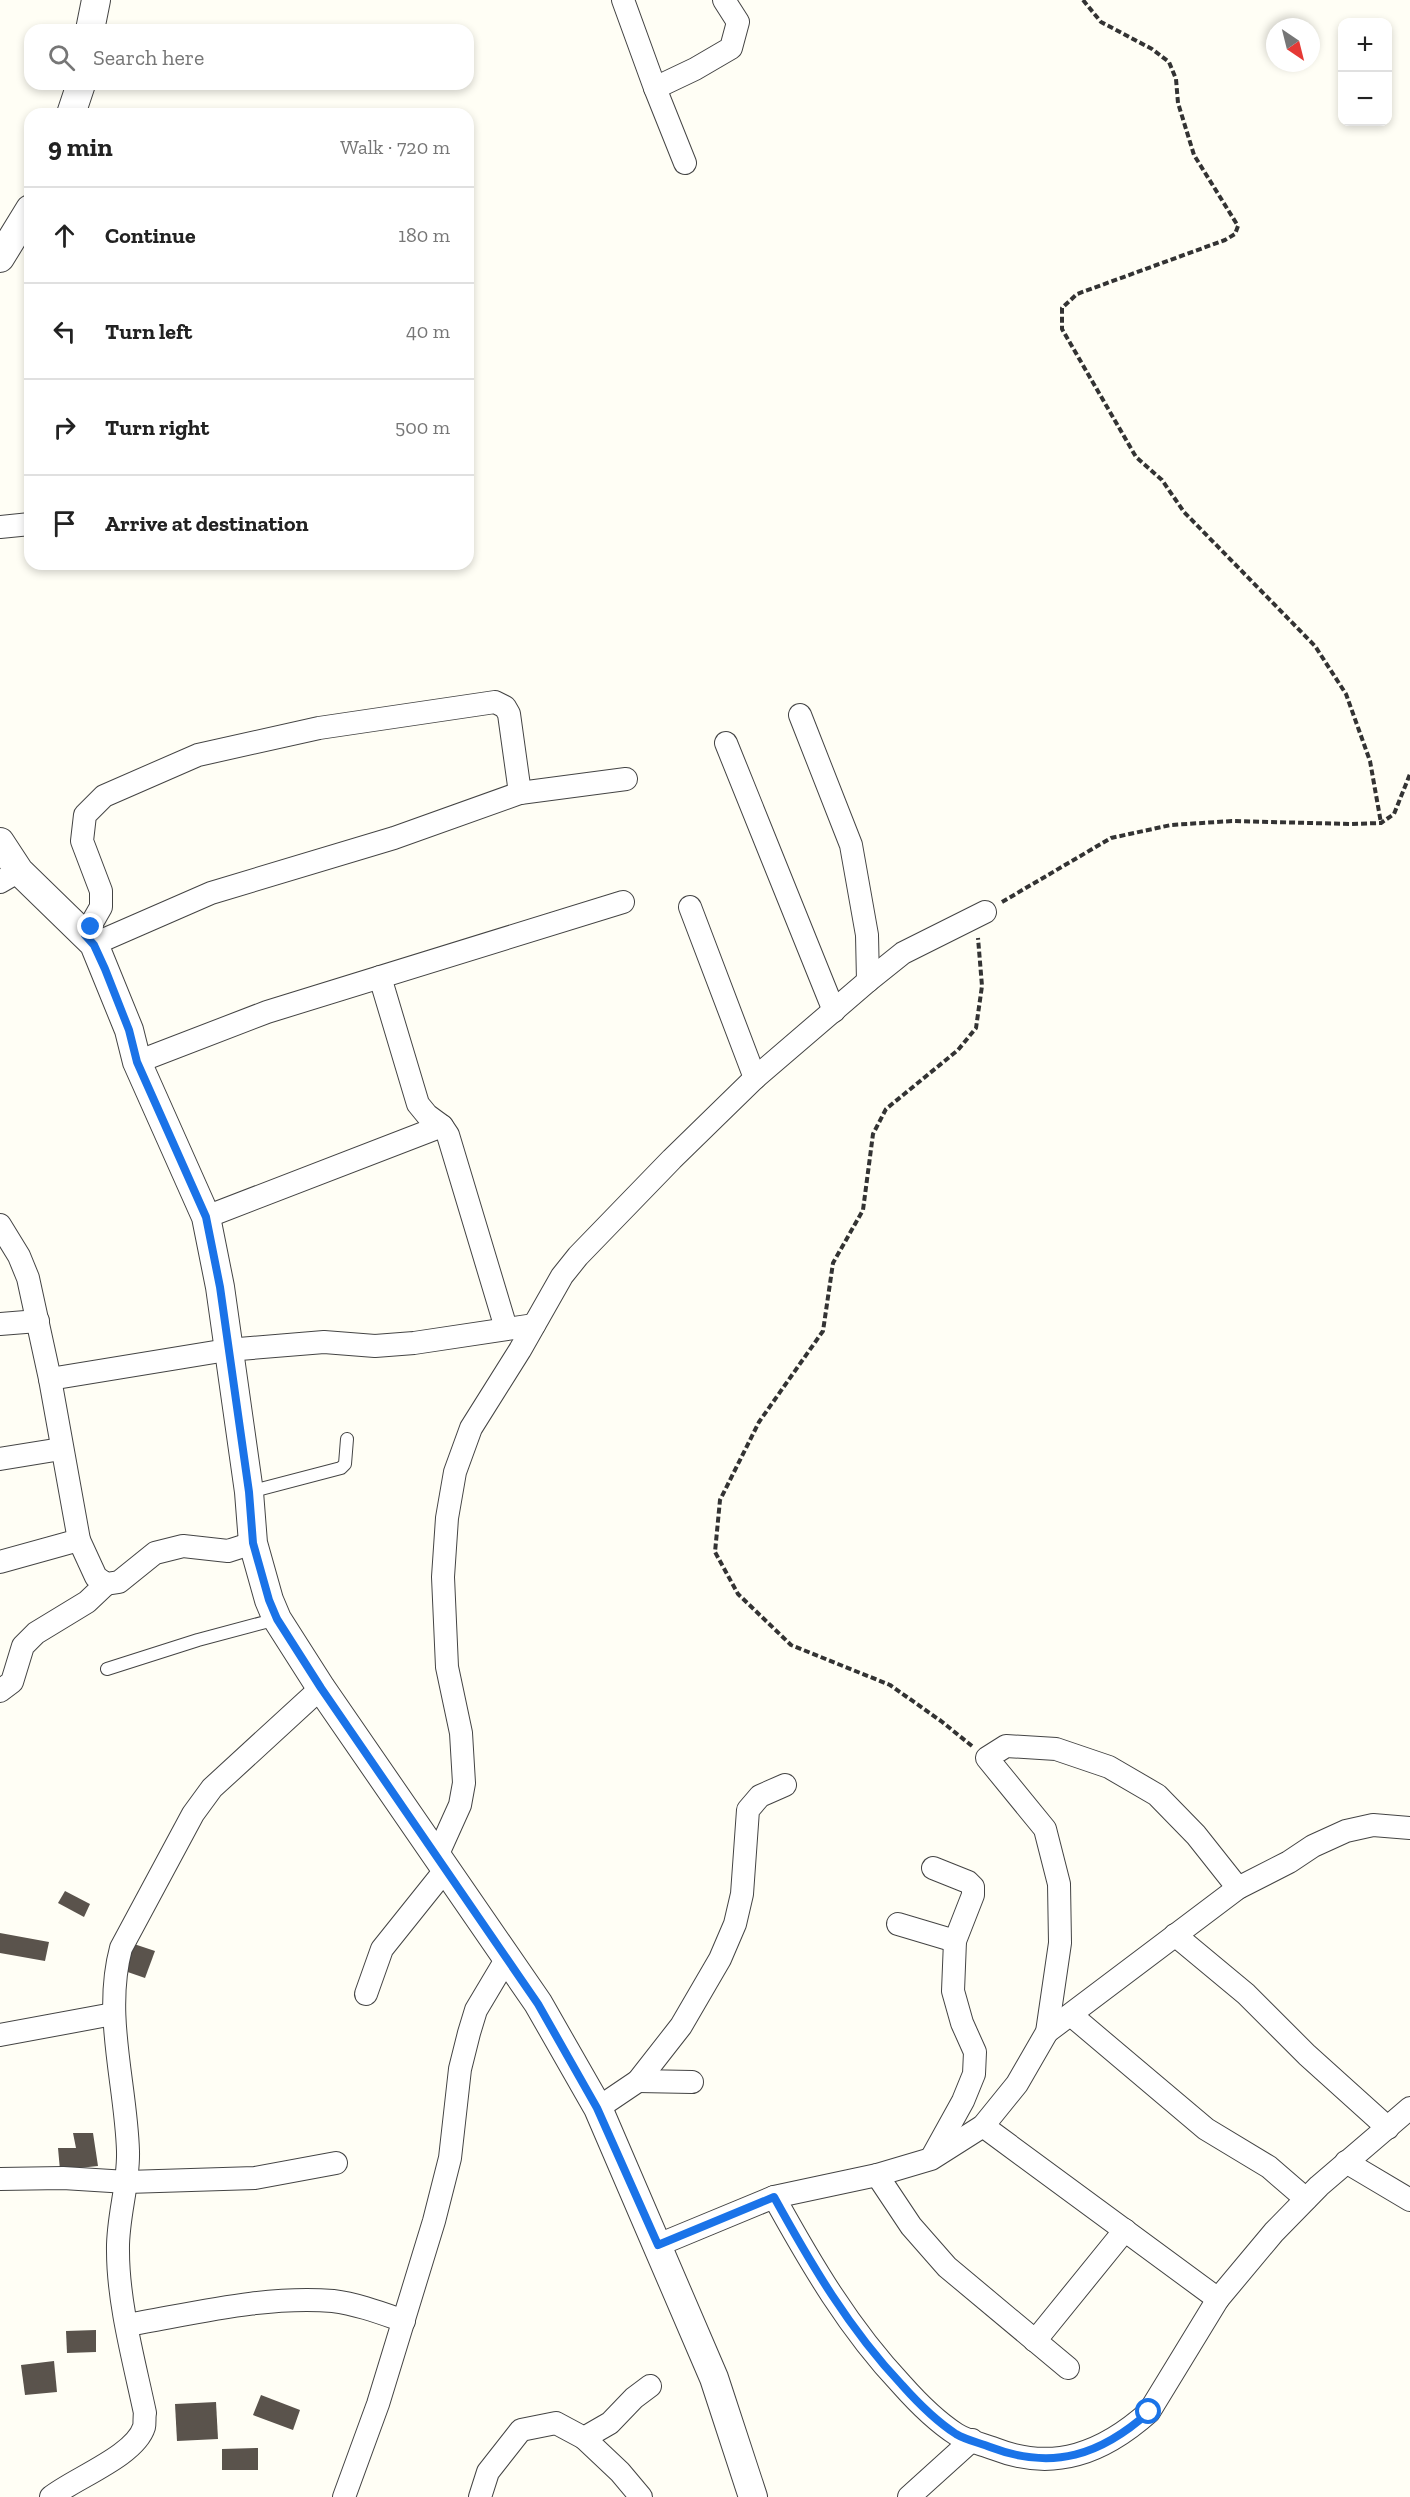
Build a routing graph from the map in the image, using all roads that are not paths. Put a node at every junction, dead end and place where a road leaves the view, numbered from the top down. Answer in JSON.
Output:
{"nodes":[{"id":1,"x":96,"y":0,"type":"edge"},
{"id":2,"x":623,"y":0,"type":"edge"},
{"id":3,"x":724,"y":0,"type":"edge"},
{"id":4,"x":91,"y":24,"type":"edge"},
{"id":5,"x":655,"y":88,"type":"junction"},
{"id":6,"x":79,"y":90,"type":"edge"},
{"id":7,"x":73,"y":108,"type":"edge"},
{"id":8,"x":686,"y":163,"type":"dead end"},
{"id":9,"x":24,"y":219,"type":"edge"},
{"id":10,"x":0,"y":258,"type":"edge"},
{"id":11,"x":24,"y":525,"type":"edge"},
{"id":12,"x":0,"y":527,"type":"edge"},
{"id":13,"x":800,"y":715,"type":"dead end"},
{"id":14,"x":726,"y":743,"type":"dead end"},
{"id":15,"x":626,"y":779,"type":"dead end"},
{"id":16,"x":520,"y":793,"type":"junction"},
{"id":17,"x":0,"y":842,"type":"edge"},
{"id":18,"x":9,"y":877,"type":"edge"},
{"id":19,"x":623,"y":902,"type":"dead end"},
{"id":20,"x":690,"y":907,"type":"dead end"},
{"id":21,"x":985,"y":912,"type":"road end"},
{"id":22,"x":90,"y":940,"type":"junction"},
{"id":23,"x":380,"y":977,"type":"junction"},
{"id":24,"x":868,"y":981,"type":"junction"},
{"id":25,"x":834,"y":1011,"type":"junction"},
{"id":26,"x":137,"y":1062,"type":"junction"},
{"id":27,"x":754,"y":1078,"type":"junction"},
{"id":28,"x":442,"y":1126,"type":"junction"},
{"id":29,"x":206,"y":1217,"type":"junction"},
{"id":30,"x":0,"y":1225,"type":"edge"},
{"id":31,"x":38,"y":1321,"type":"junction"},
{"id":32,"x":0,"y":1324,"type":"edge"},
{"id":33,"x":534,"y":1324,"type":"junction"},
{"id":34,"x":506,"y":1328,"type":"junction"},
{"id":35,"x":227,"y":1350,"type":"junction"},
{"id":36,"x":50,"y":1378,"type":"junction"},
{"id":37,"x":347,"y":1439,"type":"dead end"},
{"id":38,"x":61,"y":1449,"type":"junction"},
{"id":39,"x":0,"y":1459,"type":"edge"},
{"id":40,"x":249,"y":1492,"type":"junction"},
{"id":41,"x":79,"y":1540,"type":"junction"},
{"id":42,"x":253,"y":1543,"type":"junction"},
{"id":43,"x":0,"y":1562,"type":"edge"},
{"id":44,"x":106,"y":1584,"type":"junction"},
{"id":45,"x":277,"y":1619,"type":"junction"},
{"id":46,"x":107,"y":1670,"type":"dead end"},
{"id":47,"x":321,"y":1688,"type":"junction"},
{"id":48,"x":0,"y":1691,"type":"edge"},
{"id":49,"x":785,"y":1785,"type":"dead end"},
{"id":50,"x":1410,"y":1828,"type":"edge"},
{"id":51,"x":442,"y":1862,"type":"junction"},
{"id":52,"x":933,"y":1868,"type":"dead end"},
{"id":53,"x":1238,"y":1888,"type":"junction"},
{"id":54,"x":898,"y":1924,"type":"dead end"},
{"id":55,"x":1175,"y":1935,"type":"junction"},
{"id":56,"x":954,"y":1941,"type":"junction"},
{"id":57,"x":507,"y":1958,"type":"junction"},
{"id":58,"x":366,"y":1994,"type":"dead end"},
{"id":59,"x":113,"y":2014,"type":"junction"},
{"id":60,"x":1071,"y":2015,"type":"junction"},
{"id":61,"x":1047,"y":2032,"type":"junction"},
{"id":62,"x":0,"y":2035,"type":"edge"},
{"id":63,"x":638,"y":2081,"type":"junction"},
{"id":64,"x":692,"y":2082,"type":"dead end"},
{"id":65,"x":597,"y":2108,"type":"junction"},
{"id":66,"x":1410,"y":2108,"type":"edge"},
{"id":67,"x":983,"y":2126,"type":"junction"},
{"id":68,"x":1388,"y":2128,"type":"junction"},
{"id":69,"x":932,"y":2159,"type":"junction"},
{"id":70,"x":1346,"y":2162,"type":"junction"},
{"id":71,"x":336,"y":2163,"type":"dead end"},
{"id":72,"x":877,"y":2175,"type":"junction"},
{"id":73,"x":0,"y":2179,"type":"edge"},
{"id":74,"x":127,"y":2182,"type":"junction"},
{"id":75,"x":774,"y":2197,"type":"junction"},
{"id":76,"x":1306,"y":2199,"type":"junction"},
{"id":77,"x":1410,"y":2200,"type":"edge"},
{"id":78,"x":1125,"y":2230,"type":"junction"},
{"id":79,"x":658,"y":2245,"type":"junction"},
{"id":80,"x":1218,"y":2299,"type":"junction"},
{"id":81,"x":404,"y":2321,"type":"junction"},
{"id":82,"x":127,"y":2325,"type":"junction"},
{"id":83,"x":1035,"y":2341,"type":"junction"},
{"id":84,"x":1068,"y":2368,"type":"dead end"},
{"id":85,"x":650,"y":2386,"type":"dead end"},
{"id":86,"x":584,"y":2438,"type":"junction"},
{"id":87,"x":972,"y":2440,"type":"junction"},
{"id":88,"x":51,"y":2497,"type":"edge"},
{"id":89,"x":344,"y":2497,"type":"edge"},
{"id":90,"x":480,"y":2497,"type":"edge"},
{"id":91,"x":641,"y":2497,"type":"edge"},
{"id":92,"x":753,"y":2497,"type":"edge"},
{"id":93,"x":909,"y":2497,"type":"edge"}],
"edges":[{"from":1,"to":4,"type":"street"},
{"from":2,"to":5,"type":"street"},
{"from":3,"to":5,"type":"street"},
{"from":5,"to":8,"type":"street"},
{"from":6,"to":7,"type":"street"},
{"from":9,"to":10,"type":"street"},
{"from":11,"to":12,"type":"street"},
{"from":13,"to":24,"type":"street"},
{"from":14,"to":25,"type":"street"},
{"from":15,"to":16,"type":"street"},
{"from":16,"to":22,"type":"street"},
{"from":16,"to":22,"type":"street"},
{"from":17,"to":18,"type":"street"},
{"from":18,"to":22,"type":"street"},
{"from":19,"to":23,"type":"street"},
{"from":20,"to":27,"type":"street"},
{"from":21,"to":24,"type":"street"},
{"from":22,"to":26,"type":"street"},
{"from":23,"to":26,"type":"street"},
{"from":23,"to":28,"type":"street"},
{"from":24,"to":25,"type":"street"},
{"from":25,"to":27,"type":"street"},
{"from":26,"to":29,"type":"street"},
{"from":27,"to":33,"type":"street"},
{"from":28,"to":29,"type":"street"},
{"from":28,"to":34,"type":"street"},
{"from":29,"to":35,"type":"street"},
{"from":30,"to":31,"type":"street"},
{"from":31,"to":32,"type":"street"},
{"from":31,"to":36,"type":"street"},
{"from":33,"to":34,"type":"street"},
{"from":33,"to":51,"type":"street"},
{"from":34,"to":35,"type":"street"},
{"from":35,"to":36,"type":"street"},
{"from":35,"to":40,"type":"street"},
{"from":36,"to":38,"type":"street"},
{"from":37,"to":40,"type":"lane"},
{"from":38,"to":39,"type":"street"},
{"from":38,"to":41,"type":"street"},
{"from":40,"to":42,"type":"street"},
{"from":41,"to":43,"type":"street"},
{"from":41,"to":44,"type":"street"},
{"from":42,"to":44,"type":"street"},
{"from":42,"to":45,"type":"street"},
{"from":44,"to":48,"type":"street"},
{"from":45,"to":46,"type":"lane"},
{"from":45,"to":47,"type":"street"},
{"from":47,"to":51,"type":"street"},
{"from":47,"to":59,"type":"street"},
{"from":49,"to":63,"type":"street"},
{"from":50,"to":53,"type":"street"},
{"from":51,"to":57,"type":"street"},
{"from":51,"to":58,"type":"street"},
{"from":52,"to":56,"type":"street"},
{"from":53,"to":55,"type":"street"},
{"from":53,"to":61,"type":"street"},
{"from":54,"to":56,"type":"street"},
{"from":55,"to":60,"type":"street"},
{"from":55,"to":68,"type":"street"},
{"from":56,"to":69,"type":"street"},
{"from":57,"to":65,"type":"street"},
{"from":57,"to":81,"type":"street"},
{"from":59,"to":62,"type":"street"},
{"from":59,"to":74,"type":"street"},
{"from":60,"to":61,"type":"street"},
{"from":60,"to":76,"type":"street"},
{"from":61,"to":67,"type":"street"},
{"from":63,"to":64,"type":"street"},
{"from":63,"to":65,"type":"street"},
{"from":65,"to":79,"type":"street"},
{"from":66,"to":68,"type":"street"},
{"from":67,"to":69,"type":"street"},
{"from":67,"to":78,"type":"street"},
{"from":68,"to":70,"type":"street"},
{"from":69,"to":72,"type":"street"},
{"from":70,"to":76,"type":"street"},
{"from":70,"to":77,"type":"street"},
{"from":71,"to":74,"type":"street"},
{"from":72,"to":75,"type":"street"},
{"from":72,"to":83,"type":"street"},
{"from":73,"to":74,"type":"street"},
{"from":74,"to":82,"type":"street"},
{"from":75,"to":79,"type":"street"},
{"from":75,"to":87,"type":"street"},
{"from":76,"to":80,"type":"street"},
{"from":78,"to":80,"type":"street"},
{"from":78,"to":83,"type":"street"},
{"from":79,"to":92,"type":"street"},
{"from":80,"to":87,"type":"street"},
{"from":81,"to":82,"type":"street"},
{"from":81,"to":89,"type":"street"},
{"from":82,"to":88,"type":"street"},
{"from":83,"to":84,"type":"street"},
{"from":85,"to":86,"type":"street"},
{"from":86,"to":90,"type":"street"},
{"from":86,"to":91,"type":"street"},
{"from":87,"to":93,"type":"street"}]}
